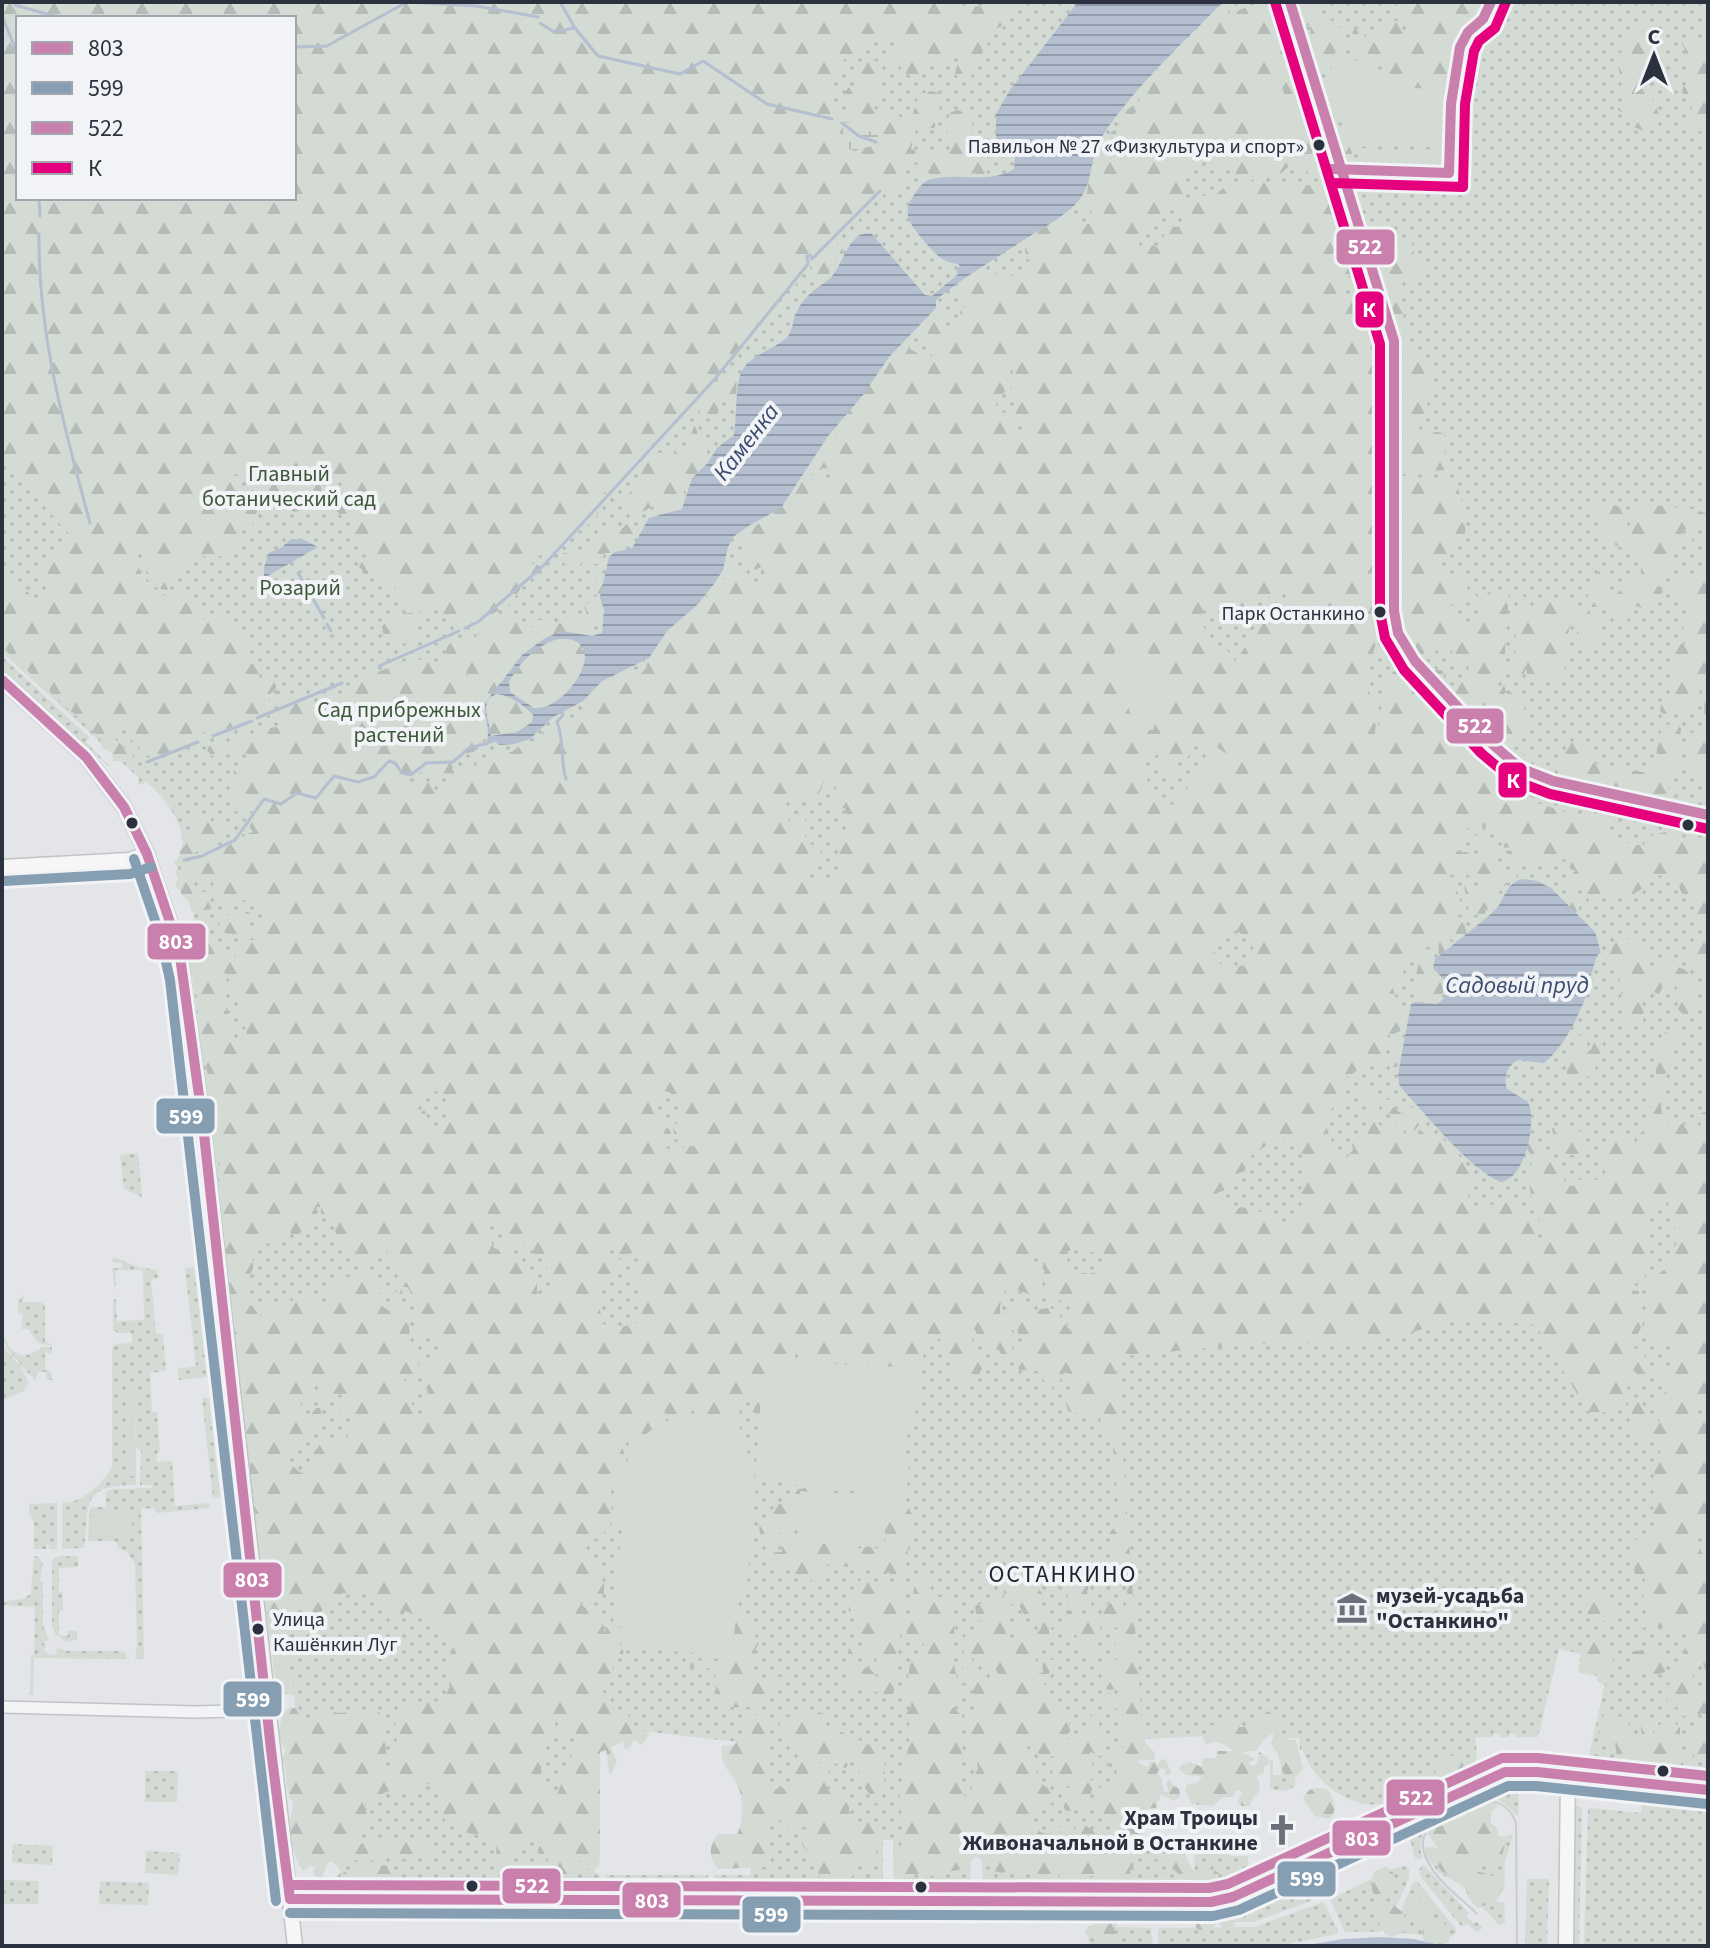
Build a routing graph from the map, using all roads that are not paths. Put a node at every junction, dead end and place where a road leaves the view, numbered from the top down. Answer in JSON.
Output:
{"nodes":[{"id":1,"x":1275,"y":2,"type":"edge"},
{"id":2,"x":2,"y":680,"type":"edge"},
{"id":3,"x":1708,"y":829,"type":"edge"},
{"id":4,"x":147,"y":854,"type":"junction"},
{"id":5,"x":2,"y":867,"type":"edge"},
{"id":6,"x":2,"y":1707,"type":"edge"},
{"id":7,"x":267,"y":1710,"type":"junction"},
{"id":8,"x":1568,"y":1776,"type":"junction"},
{"id":9,"x":1708,"y":1790,"type":"edge"},
{"id":10,"x":290,"y":1899,"type":"junction"},
{"id":11,"x":295,"y":1946,"type":"edge"},
{"id":12,"x":1566,"y":1946,"type":"edge"}],
"edges":[{"from":1,"to":3,"type":"street"},
{"from":2,"to":4,"type":"street"},
{"from":4,"to":5,"type":"street"},
{"from":4,"to":7,"type":"street"},
{"from":6,"to":7,"type":"street"},
{"from":7,"to":10,"type":"street"},
{"from":8,"to":9,"type":"street"},
{"from":8,"to":10,"type":"street"},
{"from":8,"to":12,"type":"street"},
{"from":10,"to":11,"type":"street"}]}
